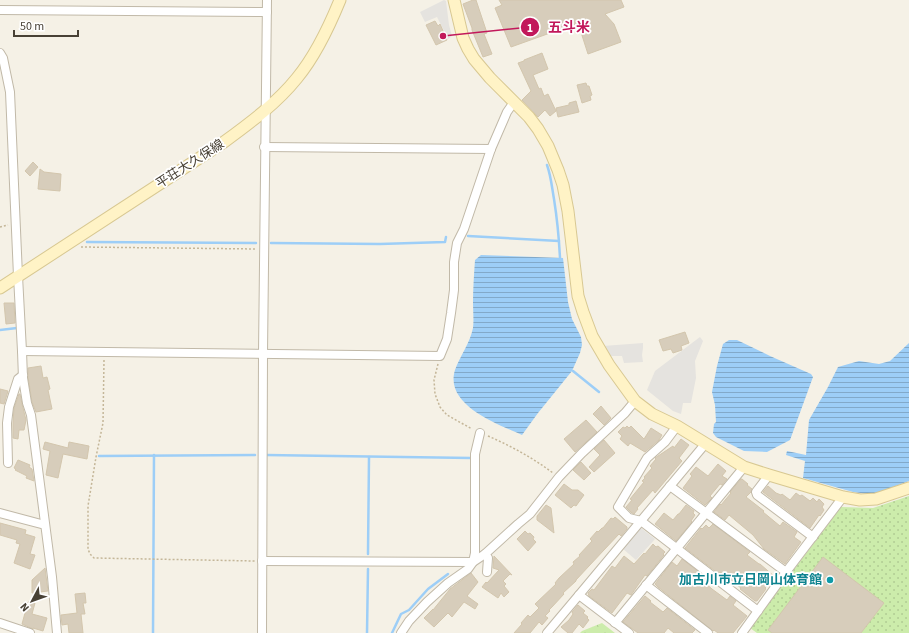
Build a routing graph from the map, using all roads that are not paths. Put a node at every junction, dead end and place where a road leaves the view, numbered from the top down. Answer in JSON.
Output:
{"nodes":[{"id":1,"x":266,"y":0,"type":"edge"},
{"id":2,"x":340,"y":0,"type":"edge"},
{"id":3,"x":454,"y":0,"type":"edge"},
{"id":4,"x":0,"y":10,"type":"edge"},
{"id":5,"x":266,"y":12,"type":"junction"},
{"id":6,"x":0,"y":53,"type":"edge"},
{"id":7,"x":514,"y":102,"type":"junction"},
{"id":8,"x":265,"y":111,"type":"junction"},
{"id":9,"x":264,"y":147,"type":"junction"},
{"id":10,"x":491,"y":149,"type":"junction"},
{"id":11,"x":18,"y":276,"type":"junction"},
{"id":12,"x":0,"y":288,"type":"edge"},
{"id":13,"x":22,"y":351,"type":"junction"},
{"id":14,"x":262,"y":353,"type":"junction"},
{"id":15,"x":23,"y":375,"type":"junction"},
{"id":16,"x":635,"y":401,"type":"junction"},
{"id":17,"x":677,"y":426,"type":"junction"},
{"id":18,"x":480,"y":433,"type":"dead end"},
{"id":19,"x":706,"y":443,"type":"junction"},
{"id":20,"x":8,"y":463,"type":"dead end"},
{"id":21,"x":744,"y":467,"type":"junction"},
{"id":22,"x":768,"y":475,"type":"junction"},
{"id":23,"x":670,"y":486,"type":"junction"},
{"id":24,"x":909,"y":488,"type":"edge"},
{"id":25,"x":843,"y":497,"type":"junction"},
{"id":26,"x":706,"y":512,"type":"junction"},
{"id":27,"x":0,"y":513,"type":"edge"},
{"id":28,"x":641,"y":521,"type":"junction"},
{"id":29,"x":45,"y":525,"type":"junction"},
{"id":30,"x":813,"y":536,"type":"junction"},
{"id":31,"x":677,"y":548,"type":"junction"},
{"id":32,"x":485,"y":554,"type":"junction"},
{"id":33,"x":262,"y":561,"type":"junction"},
{"id":34,"x":473,"y":562,"type":"junction"},
{"id":35,"x":487,"y":572,"type":"dead end"},
{"id":36,"x":786,"y":572,"type":"junction"},
{"id":37,"x":646,"y":585,"type":"junction"},
{"id":38,"x":579,"y":595,"type":"junction"},
{"id":39,"x":758,"y":611,"type":"junction"},
{"id":40,"x":0,"y":623,"type":"edge"},
{"id":41,"x":616,"y":623,"type":"junction"},
{"id":42,"x":744,"y":632,"type":"edge"},
{"id":43,"x":30,"y":633,"type":"edge"},
{"id":44,"x":57,"y":633,"type":"edge"},
{"id":45,"x":262,"y":633,"type":"edge"},
{"id":46,"x":400,"y":633,"type":"edge"},
{"id":47,"x":546,"y":633,"type":"edge"},
{"id":48,"x":629,"y":633,"type":"edge"},
{"id":49,"x":708,"y":633,"type":"edge"}],
"edges":[{"from":1,"to":5,"type":"street"},
{"from":2,"to":8,"type":"street","name":"平荘大久保線"},
{"from":3,"to":7,"type":"street"},
{"from":4,"to":5,"type":"street"},
{"from":5,"to":8,"type":"street"},
{"from":6,"to":11,"type":"street"},
{"from":7,"to":10,"type":"street"},
{"from":7,"to":16,"type":"street"},
{"from":8,"to":9,"type":"street"},
{"from":8,"to":11,"type":"street","name":"平荘大久保線"},
{"from":9,"to":10,"type":"street"},
{"from":9,"to":14,"type":"street"},
{"from":10,"to":14,"type":"street"},
{"from":11,"to":12,"type":"street","name":"平荘大久保線"},
{"from":11,"to":13,"type":"street"},
{"from":13,"to":14,"type":"street"},
{"from":13,"to":15,"type":"street"},
{"from":14,"to":33,"type":"street"},
{"from":15,"to":20,"type":"street"},
{"from":15,"to":29,"type":"street"},
{"from":16,"to":17,"type":"street"},
{"from":16,"to":32,"type":"street"},
{"from":17,"to":19,"type":"street"},
{"from":17,"to":28,"type":"street"},
{"from":18,"to":34,"type":"street"},
{"from":19,"to":21,"type":"street"},
{"from":19,"to":23,"type":"street"},
{"from":21,"to":22,"type":"street"},
{"from":21,"to":26,"type":"street"},
{"from":22,"to":25,"type":"street"},
{"from":22,"to":30,"type":"street"},
{"from":23,"to":26,"type":"street"},
{"from":23,"to":28,"type":"street"},
{"from":24,"to":25,"type":"street"},
{"from":25,"to":30,"type":"street"},
{"from":26,"to":31,"type":"street"},
{"from":26,"to":36,"type":"street"},
{"from":27,"to":29,"type":"street"},
{"from":28,"to":31,"type":"street"},
{"from":28,"to":38,"type":"street"},
{"from":29,"to":44,"type":"street"},
{"from":30,"to":36,"type":"street"},
{"from":31,"to":37,"type":"street"},
{"from":31,"to":39,"type":"street"},
{"from":32,"to":34,"type":"street"},
{"from":32,"to":35,"type":"street"},
{"from":33,"to":34,"type":"street"},
{"from":33,"to":45,"type":"street"},
{"from":34,"to":46,"type":"street"},
{"from":36,"to":39,"type":"street"},
{"from":37,"to":41,"type":"street"},
{"from":37,"to":49,"type":"street"},
{"from":38,"to":41,"type":"street"},
{"from":38,"to":47,"type":"street"},
{"from":39,"to":42,"type":"street"},
{"from":40,"to":43,"type":"street"},
{"from":41,"to":48,"type":"street"}]}
